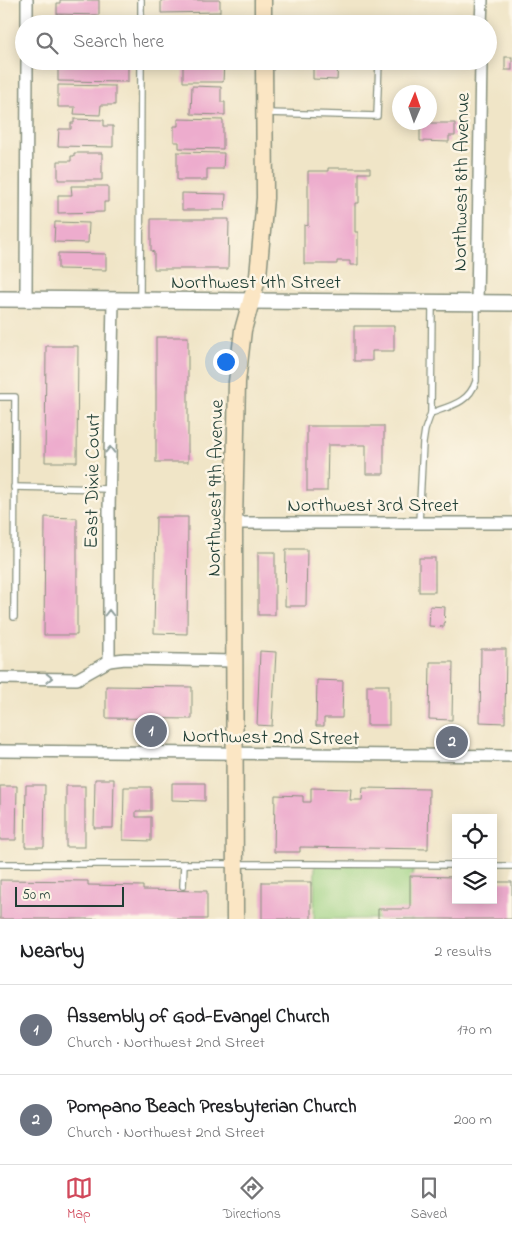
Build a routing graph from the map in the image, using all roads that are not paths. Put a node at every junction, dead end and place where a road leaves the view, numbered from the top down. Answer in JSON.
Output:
{"nodes":[{"id":1,"x":27,"y":0,"type":"edge"},
{"id":2,"x":141,"y":0,"type":"edge"},
{"id":3,"x":263,"y":0,"type":"edge"},
{"id":4,"x":482,"y":0,"type":"edge"},
{"id":5,"x":27,"y":15,"type":"edge"},
{"id":6,"x":141,"y":15,"type":"edge"},
{"id":7,"x":263,"y":15,"type":"edge"},
{"id":8,"x":481,"y":15,"type":"edge"},
{"id":9,"x":27,"y":70,"type":"edge"},
{"id":10,"x":141,"y":70,"type":"edge"},
{"id":11,"x":264,"y":70,"type":"edge"},
{"id":12,"x":378,"y":70,"type":"edge"},
{"id":13,"x":481,"y":70,"type":"edge"},
{"id":14,"x":264,"y":113,"type":"junction"},
{"id":15,"x":0,"y":299,"type":"edge"},
{"id":16,"x":26,"y":299,"type":"junction"},
{"id":17,"x":113,"y":300,"type":"junction"},
{"id":18,"x":140,"y":300,"type":"junction"},
{"id":19,"x":252,"y":300,"type":"junction"},
{"id":20,"x":432,"y":302,"type":"junction"},
{"id":21,"x":477,"y":303,"type":"junction"},
{"id":22,"x":512,"y":303,"type":"edge"},
{"id":23,"x":0,"y":397,"type":"edge"},
{"id":24,"x":431,"y":413,"type":"junction"},
{"id":25,"x":14,"y":487,"type":"junction"},
{"id":26,"x":110,"y":489,"type":"junction"},
{"id":27,"x":234,"y":523,"type":"junction"},
{"id":28,"x":419,"y":523,"type":"junction"},
{"id":29,"x":512,"y":524,"type":"edge"},
{"id":30,"x":14,"y":617,"type":"dead end"},
{"id":31,"x":109,"y":661,"type":"junction"},
{"id":32,"x":234,"y":661,"type":"junction"},
{"id":33,"x":0,"y":678,"type":"edge"},
{"id":34,"x":0,"y":751,"type":"edge"},
{"id":35,"x":234,"y":754,"type":"junction"},
{"id":36,"x":512,"y":756,"type":"edge"},
{"id":37,"x":0,"y":864,"type":"edge"},
{"id":38,"x":184,"y":864,"type":"junction"},
{"id":39,"x":235,"y":864,"type":"junction"},
{"id":40,"x":452,"y":866,"type":"edge"},
{"id":41,"x":497,"y":866,"type":"edge"},
{"id":42,"x":512,"y":866,"type":"edge"},
{"id":43,"x":183,"y":886,"type":"dead end"},
{"id":44,"x":235,"y":919,"type":"edge"}],
"edges":[{"from":1,"to":5,"type":"street"},
{"from":2,"to":6,"type":"lane"},
{"from":3,"to":7,"type":"main road"},
{"from":4,"to":8,"type":"street"},
{"from":9,"to":16,"type":"street"},
{"from":10,"to":18,"type":"lane"},
{"from":11,"to":14,"type":"main road","name":"Northwest 9th Avenue"},
{"from":12,"to":14,"type":"lane"},
{"from":13,"to":21,"type":"street","name":"Northwest 8th Avenue"},
{"from":14,"to":19,"type":"main road","name":"Northwest 9th Avenue"},
{"from":15,"to":16,"type":"street","name":"Northwest 4th Street"},
{"from":16,"to":17,"type":"street","name":"Northwest 4th Street"},
{"from":17,"to":18,"type":"street","name":"Northwest 4th Street"},
{"from":26,"to":17,"type":"street","name":"East Dixie Court","one_way":true},
{"from":18,"to":19,"type":"street","name":"Northwest 4th Street"},
{"from":19,"to":20,"type":"street","name":"Northwest 4th Street"},
{"from":19,"to":27,"type":"main road","name":"Northwest 9th Avenue"},
{"from":20,"to":21,"type":"street","name":"Northwest 4th Street"},
{"from":20,"to":24,"type":"lane"},
{"from":21,"to":22,"type":"street","name":"Northwest 4th Street"},
{"from":21,"to":24,"type":"lane"},
{"from":23,"to":25,"type":"lane"},
{"from":24,"to":28,"type":"lane"},
{"from":25,"to":26,"type":"lane"},
{"from":25,"to":30,"type":"lane"},
{"from":31,"to":26,"type":"street","name":"East Dixie Court","one_way":true},
{"from":27,"to":28,"type":"street","name":"Northwest 3rd Street"},
{"from":27,"to":32,"type":"main road","name":"Northwest 9th Avenue"},
{"from":28,"to":29,"type":"street","name":"Northwest 3rd Street"},
{"from":31,"to":32,"type":"street"},
{"from":33,"to":31,"type":"street","one_way":true},
{"from":32,"to":35,"type":"main road","name":"Northwest 9th Avenue"},
{"from":34,"to":35,"type":"street","name":"Northwest 2nd Street"},
{"from":35,"to":36,"type":"street","name":"Northwest 2nd Street"},
{"from":35,"to":39,"type":"main road","name":"Northwest 9th Avenue"},
{"from":37,"to":38,"type":"lane"},
{"from":38,"to":39,"type":"lane"},
{"from":38,"to":43,"type":"lane"},
{"from":39,"to":40,"type":"lane"},
{"from":39,"to":44,"type":"main road","name":"Northwest 9th Avenue"},
{"from":41,"to":42,"type":"lane"}]}
